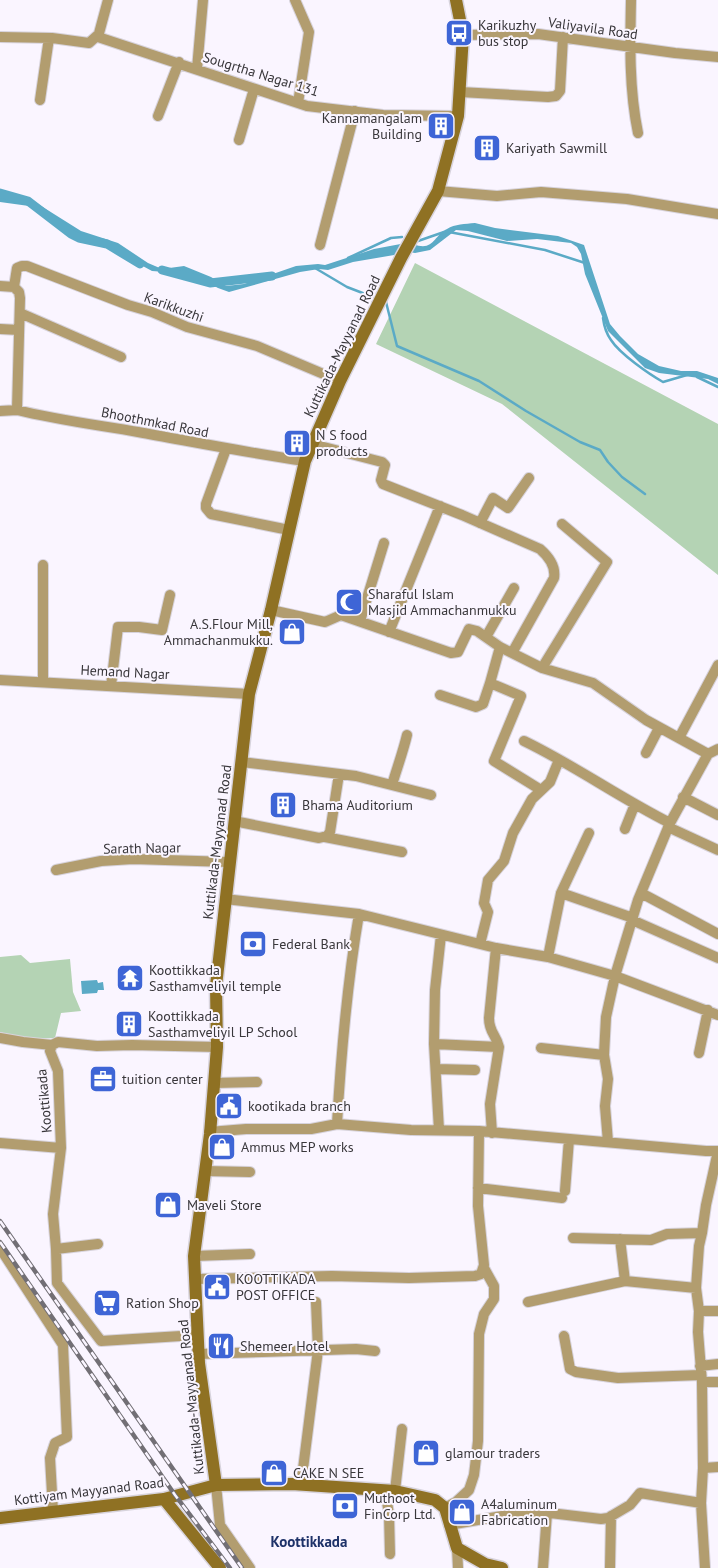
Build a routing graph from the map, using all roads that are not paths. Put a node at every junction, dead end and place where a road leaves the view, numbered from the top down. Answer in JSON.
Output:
{"nodes":[{"id":1,"x":108,"y":0,"type":"edge"},
{"id":2,"x":204,"y":0,"type":"edge"},
{"id":3,"x":295,"y":0,"type":"edge"},
{"id":4,"x":456,"y":0,"type":"edge"},
{"id":5,"x":631,"y":0,"type":"edge"},
{"id":6,"x":464,"y":35,"type":"junction"},
{"id":7,"x":563,"y":36,"type":"junction"},
{"id":8,"x":0,"y":37,"type":"edge"},
{"id":9,"x":98,"y":37,"type":"junction"},
{"id":10,"x":49,"y":38,"type":"junction"},
{"id":11,"x":630,"y":47,"type":"junction"},
{"id":12,"x":718,"y":57,"type":"edge"},
{"id":13,"x":179,"y":62,"type":"junction"},
{"id":14,"x":197,"y":68,"type":"junction"},
{"id":15,"x":254,"y":89,"type":"junction"},
{"id":16,"x":460,"y":92,"type":"junction"},
{"id":17,"x":40,"y":100,"type":"dead end"},
{"id":18,"x":298,"y":103,"type":"junction"},
{"id":19,"x":355,"y":111,"type":"junction"},
{"id":20,"x":158,"y":116,"type":"dead end"},
{"id":21,"x":458,"y":116,"type":"junction"},
{"id":22,"x":638,"y":133,"type":"dead end"},
{"id":23,"x":239,"y":140,"type":"dead end"},
{"id":24,"x":438,"y":191,"type":"junction"},
{"id":25,"x":718,"y":214,"type":"edge"},
{"id":26,"x":320,"y":245,"type":"dead end"},
{"id":27,"x":0,"y":286,"type":"edge"},
{"id":28,"x":14,"y":287,"type":"junction"},
{"id":29,"x":20,"y":313,"type":"junction"},
{"id":30,"x":0,"y":329,"type":"edge"},
{"id":31,"x":19,"y":330,"type":"junction"},
{"id":32,"x":121,"y":357,"type":"dead end"},
{"id":33,"x":340,"y":381,"type":"junction"},
{"id":34,"x":17,"y":410,"type":"junction"},
{"id":35,"x":0,"y":411,"type":"edge"},
{"id":36,"x":312,"y":444,"type":"junction"},
{"id":37,"x":226,"y":449,"type":"junction"},
{"id":38,"x":304,"y":461,"type":"junction"},
{"id":39,"x":530,"y":478,"type":"dead end"},
{"id":40,"x":440,"y":506,"type":"junction"},
{"id":41,"x":480,"y":522,"type":"junction"},
{"id":42,"x":562,"y":524,"type":"dead end"},
{"id":43,"x":289,"y":530,"type":"junction"},
{"id":44,"x":384,"y":543,"type":"dead end"},
{"id":45,"x":43,"y":565,"type":"dead end"},
{"id":46,"x":514,"y":588,"type":"dead end"},
{"id":47,"x":170,"y":595,"type":"dead end"},
{"id":48,"x":271,"y":610,"type":"junction"},
{"id":49,"x":360,"y":621,"type":"junction"},
{"id":50,"x":389,"y":632,"type":"junction"},
{"id":51,"x":486,"y":637,"type":"junction"},
{"id":52,"x":500,"y":648,"type":"junction"},
{"id":53,"x":512,"y":653,"type":"junction"},
{"id":54,"x":718,"y":665,"type":"edge"},
{"id":55,"x":542,"y":668,"type":"junction"},
{"id":56,"x":0,"y":680,"type":"edge"},
{"id":57,"x":43,"y":681,"type":"junction"},
{"id":58,"x":490,"y":683,"type":"junction"},
{"id":59,"x":111,"y":686,"type":"junction"},
{"id":60,"x":249,"y":694,"type":"junction"},
{"id":61,"x":440,"y":696,"type":"dead end"},
{"id":62,"x":659,"y":728,"type":"junction"},
{"id":63,"x":407,"y":735,"type":"dead end"},
{"id":64,"x":679,"y":738,"type":"junction"},
{"id":65,"x":524,"y":741,"type":"dead end"},
{"id":66,"x":718,"y":749,"type":"edge"},
{"id":67,"x":646,"y":753,"type":"dead end"},
{"id":68,"x":708,"y":754,"type":"junction"},
{"id":69,"x":559,"y":760,"type":"junction"},
{"id":70,"x":242,"y":762,"type":"junction"},
{"id":71,"x":339,"y":774,"type":"junction"},
{"id":72,"x":392,"y":785,"type":"junction"},
{"id":73,"x":542,"y":790,"type":"junction"},
{"id":74,"x":431,"y":794,"type":"dead end"},
{"id":75,"x":683,"y":797,"type":"junction"},
{"id":76,"x":635,"y":804,"type":"junction"},
{"id":77,"x":718,"y":815,"type":"edge"},
{"id":78,"x":234,"y":821,"type":"junction"},
{"id":79,"x":669,"y":825,"type":"junction"},
{"id":80,"x":625,"y":830,"type":"dead end"},
{"id":81,"x":589,"y":833,"type":"dead end"},
{"id":82,"x":325,"y":837,"type":"junction"},
{"id":83,"x":718,"y":850,"type":"edge"},
{"id":84,"x":402,"y":852,"type":"dead end"},
{"id":85,"x":229,"y":862,"type":"junction"},
{"id":86,"x":56,"y":870,"type":"dead end"},
{"id":87,"x":561,"y":893,"type":"junction"},
{"id":88,"x":641,"y":894,"type":"junction"},
{"id":89,"x":225,"y":899,"type":"junction"},
{"id":90,"x":359,"y":914,"type":"junction"},
{"id":91,"x":632,"y":919,"type":"junction"},
{"id":92,"x":441,"y":934,"type":"junction"},
{"id":93,"x":718,"y":934,"type":"edge"},
{"id":94,"x":480,"y":944,"type":"junction"},
{"id":95,"x":496,"y":948,"type":"junction"},
{"id":96,"x":548,"y":957,"type":"junction"},
{"id":97,"x":718,"y":958,"type":"edge"},
{"id":98,"x":614,"y":976,"type":"junction"},
{"id":99,"x":708,"y":1010,"type":"junction"},
{"id":100,"x":718,"y":1015,"type":"edge"},
{"id":101,"x":0,"y":1038,"type":"edge"},
{"id":102,"x":434,"y":1044,"type":"junction"},
{"id":103,"x":52,"y":1045,"type":"junction"},
{"id":104,"x":217,"y":1047,"type":"junction"},
{"id":105,"x":499,"y":1047,"type":"junction"},
{"id":106,"x":541,"y":1048,"type":"dead end"},
{"id":107,"x":699,"y":1053,"type":"dead end"},
{"id":108,"x":604,"y":1055,"type":"junction"},
{"id":109,"x":436,"y":1069,"type":"junction"},
{"id":110,"x":475,"y":1070,"type":"dead end"},
{"id":111,"x":257,"y":1082,"type":"dead end"},
{"id":112,"x":214,"y":1083,"type":"junction"},
{"id":113,"x":337,"y":1124,"type":"junction"},
{"id":114,"x":439,"y":1130,"type":"junction"},
{"id":115,"x":479,"y":1131,"type":"junction"},
{"id":116,"x":210,"y":1132,"type":"junction"},
{"id":117,"x":492,"y":1133,"type":"junction"},
{"id":118,"x":568,"y":1139,"type":"junction"},
{"id":119,"x":608,"y":1142,"type":"junction"},
{"id":120,"x":0,"y":1143,"type":"edge"},
{"id":121,"x":62,"y":1148,"type":"junction"},
{"id":122,"x":718,"y":1151,"type":"edge"},
{"id":123,"x":205,"y":1171,"type":"junction"},
{"id":124,"x":250,"y":1172,"type":"dead end"},
{"id":125,"x":478,"y":1188,"type":"junction"},
{"id":126,"x":702,"y":1233,"type":"junction"},
{"id":127,"x":573,"y":1238,"type":"dead end"},
{"id":128,"x":620,"y":1239,"type":"junction"},
{"id":129,"x":98,"y":1244,"type":"dead end"},
{"id":130,"x":0,"y":1248,"type":"edge"},
{"id":131,"x":56,"y":1249,"type":"junction"},
{"id":132,"x":250,"y":1254,"type":"dead end"},
{"id":133,"x":194,"y":1256,"type":"junction"},
{"id":134,"x":484,"y":1268,"type":"junction"},
{"id":135,"x":195,"y":1279,"type":"junction"},
{"id":136,"x":625,"y":1281,"type":"junction"},
{"id":137,"x":696,"y":1288,"type":"junction"},
{"id":138,"x":316,"y":1302,"type":"dead end"},
{"id":139,"x":528,"y":1302,"type":"dead end"},
{"id":140,"x":699,"y":1311,"type":"junction"},
{"id":141,"x":718,"y":1311,"type":"edge"},
{"id":142,"x":197,"y":1335,"type":"junction"},
{"id":143,"x":564,"y":1336,"type":"dead end"},
{"id":144,"x":318,"y":1350,"type":"junction"},
{"id":145,"x":375,"y":1351,"type":"dead end"},
{"id":146,"x":198,"y":1354,"type":"junction"},
{"id":147,"x":718,"y":1364,"type":"edge"},
{"id":148,"x":701,"y":1374,"type":"junction"},
{"id":149,"x":718,"y":1382,"type":"edge"},
{"id":150,"x":402,"y":1429,"type":"dead end"},
{"id":151,"x":703,"y":1468,"type":"junction"},
{"id":152,"x":718,"y":1468,"type":"edge"},
{"id":153,"x":216,"y":1485,"type":"junction"},
{"id":154,"x":300,"y":1485,"type":"junction"},
{"id":155,"x":390,"y":1491,"type":"junction"},
{"id":156,"x":164,"y":1499,"type":"junction"},
{"id":157,"x":701,"y":1503,"type":"junction"},
{"id":158,"x":445,"y":1508,"type":"junction"},
{"id":159,"x":53,"y":1512,"type":"junction"},
{"id":160,"x":547,"y":1513,"type":"junction"},
{"id":161,"x":611,"y":1516,"type":"junction"},
{"id":162,"x":0,"y":1518,"type":"edge"},
{"id":163,"x":449,"y":1525,"type":"junction"},
{"id":164,"x":457,"y":1548,"type":"junction"},
{"id":165,"x":390,"y":1554,"type":"dead end"},
{"id":166,"x":220,"y":1568,"type":"edge"},
{"id":167,"x":250,"y":1568,"type":"edge"},
{"id":168,"x":458,"y":1568,"type":"edge"},
{"id":169,"x":502,"y":1568,"type":"edge"},
{"id":170,"x":543,"y":1568,"type":"edge"},
{"id":171,"x":610,"y":1568,"type":"edge"},
{"id":172,"x":705,"y":1568,"type":"edge"}],
"edges":[{"from":1,"to":9,"type":"street"},
{"from":2,"to":14,"type":"street"},
{"from":3,"to":18,"type":"street"},
{"from":4,"to":6,"type":"main road","name":"Kuttikada-Mayyanad Road"},
{"from":5,"to":11,"type":"street"},
{"from":6,"to":7,"type":"street","name":"Valiyavila Road"},
{"from":6,"to":16,"type":"main road","name":"Kuttikada-Mayyanad Road"},
{"from":7,"to":11,"type":"street","name":"Valiyavila Road"},
{"from":7,"to":16,"type":"street"},
{"from":8,"to":10,"type":"street"},
{"from":9,"to":10,"type":"street"},
{"from":9,"to":13,"type":"street","name":"Sougrtha Nagar 131"},
{"from":10,"to":17,"type":"street"},
{"from":11,"to":12,"type":"street","name":"Valiyavila Road"},
{"from":11,"to":22,"type":"street"},
{"from":13,"to":14,"type":"street","name":"Sougrtha Nagar 131"},
{"from":13,"to":20,"type":"street"},
{"from":14,"to":15,"type":"street","name":"Sougrtha Nagar 131"},
{"from":15,"to":18,"type":"street","name":"Sougrtha Nagar 131"},
{"from":15,"to":23,"type":"street"},
{"from":16,"to":21,"type":"main road","name":"Kuttikada-Mayyanad Road"},
{"from":18,"to":19,"type":"street","name":"Sougrtha Nagar 131"},
{"from":19,"to":21,"type":"street","name":"Sougrtha Nagar 131"},
{"from":19,"to":26,"type":"street"},
{"from":21,"to":24,"type":"main road","name":"Kuttikada-Mayyanad Road"},
{"from":24,"to":25,"type":"street"},
{"from":24,"to":33,"type":"main road","name":"Kuttikada-Mayyanad Road"},
{"from":27,"to":28,"type":"street"},
{"from":28,"to":29,"type":"street"},
{"from":28,"to":33,"type":"street","name":"Karikkuzhi"},
{"from":29,"to":31,"type":"street"},
{"from":29,"to":32,"type":"street"},
{"from":30,"to":31,"type":"street"},
{"from":31,"to":34,"type":"street"},
{"from":33,"to":36,"type":"main road","name":"Kuttikada-Mayyanad Road"},
{"from":34,"to":35,"type":"street","name":"Bhoothmkad Road"},
{"from":34,"to":37,"type":"street","name":"Bhoothmkad Road"},
{"from":36,"to":38,"type":"main road","name":"Kuttikada-Mayyanad Road"},
{"from":36,"to":40,"type":"street"},
{"from":37,"to":38,"type":"street","name":"Bhoothmkad Road"},
{"from":37,"to":43,"type":"street"},
{"from":38,"to":43,"type":"main road","name":"Kuttikada-Mayyanad Road"},
{"from":39,"to":41,"type":"street"},
{"from":40,"to":41,"type":"street"},
{"from":40,"to":50,"type":"street"},
{"from":41,"to":53,"type":"street"},
{"from":42,"to":55,"type":"street"},
{"from":43,"to":48,"type":"main road","name":"Kuttikada-Mayyanad Road"},
{"from":44,"to":49,"type":"street"},
{"from":45,"to":57,"type":"street"},
{"from":46,"to":51,"type":"street"},
{"from":47,"to":59,"type":"street"},
{"from":48,"to":49,"type":"street"},
{"from":48,"to":60,"type":"main road","name":"Kuttikada-Mayyanad Road"},
{"from":49,"to":50,"type":"street"},
{"from":50,"to":51,"type":"street"},
{"from":51,"to":52,"type":"street"},
{"from":52,"to":53,"type":"street"},
{"from":52,"to":58,"type":"street"},
{"from":53,"to":55,"type":"street"},
{"from":54,"to":64,"type":"street"},
{"from":55,"to":62,"type":"street"},
{"from":56,"to":57,"type":"street","name":"Hemand Nagar"},
{"from":57,"to":59,"type":"street","name":"Hemand Nagar"},
{"from":58,"to":61,"type":"street"},
{"from":58,"to":73,"type":"street"},
{"from":59,"to":60,"type":"street","name":"Hemand Nagar"},
{"from":60,"to":70,"type":"main road","name":"Kuttikada-Mayyanad Road"},
{"from":62,"to":64,"type":"street"},
{"from":62,"to":67,"type":"street"},
{"from":63,"to":72,"type":"street"},
{"from":64,"to":68,"type":"street"},
{"from":65,"to":69,"type":"street"},
{"from":66,"to":68,"type":"street"},
{"from":68,"to":75,"type":"street"},
{"from":69,"to":73,"type":"street"},
{"from":69,"to":76,"type":"street"},
{"from":70,"to":71,"type":"street"},
{"from":70,"to":78,"type":"main road","name":"Kuttikada-Mayyanad Road"},
{"from":71,"to":72,"type":"street"},
{"from":71,"to":82,"type":"street"},
{"from":72,"to":74,"type":"street"},
{"from":73,"to":94,"type":"street"},
{"from":75,"to":77,"type":"street"},
{"from":75,"to":79,"type":"street"},
{"from":76,"to":79,"type":"street"},
{"from":76,"to":80,"type":"street"},
{"from":78,"to":82,"type":"street"},
{"from":78,"to":85,"type":"main road","name":"Kuttikada-Mayyanad Road"},
{"from":79,"to":83,"type":"street"},
{"from":79,"to":88,"type":"street"},
{"from":81,"to":87,"type":"street"},
{"from":82,"to":84,"type":"street"},
{"from":85,"to":86,"type":"street","name":"Sarath Nagar"},
{"from":85,"to":89,"type":"main road","name":"Kuttikada-Mayyanad Road"},
{"from":87,"to":91,"type":"street"},
{"from":87,"to":96,"type":"street"},
{"from":88,"to":91,"type":"street"},
{"from":88,"to":93,"type":"street"},
{"from":89,"to":90,"type":"street"},
{"from":89,"to":104,"type":"main road","name":"Kuttikada-Mayyanad Road"},
{"from":90,"to":92,"type":"street"},
{"from":90,"to":113,"type":"street"},
{"from":91,"to":97,"type":"street"},
{"from":91,"to":98,"type":"street"},
{"from":92,"to":94,"type":"street"},
{"from":92,"to":102,"type":"street"},
{"from":94,"to":95,"type":"street"},
{"from":95,"to":96,"type":"street"},
{"from":95,"to":105,"type":"street"},
{"from":96,"to":98,"type":"street"},
{"from":98,"to":99,"type":"street"},
{"from":98,"to":108,"type":"street"},
{"from":99,"to":100,"type":"street"},
{"from":99,"to":107,"type":"street"},
{"from":101,"to":103,"type":"street"},
{"from":102,"to":105,"type":"street"},
{"from":102,"to":109,"type":"street"},
{"from":103,"to":104,"type":"street"},
{"from":103,"to":121,"type":"street","name":"Koottikada"},
{"from":104,"to":112,"type":"main road","name":"Kuttikada-Mayyanad Road"},
{"from":105,"to":117,"type":"street"},
{"from":106,"to":108,"type":"street"},
{"from":108,"to":119,"type":"street"},
{"from":109,"to":110,"type":"street"},
{"from":109,"to":114,"type":"street"},
{"from":111,"to":112,"type":"street"},
{"from":112,"to":116,"type":"main road","name":"Kuttikada-Mayyanad Road"},
{"from":113,"to":114,"type":"street"},
{"from":113,"to":116,"type":"street"},
{"from":114,"to":115,"type":"street"},
{"from":115,"to":117,"type":"street"},
{"from":115,"to":125,"type":"street"},
{"from":116,"to":123,"type":"main road","name":"Kuttikada-Mayyanad Road"},
{"from":117,"to":118,"type":"street"},
{"from":118,"to":119,"type":"street"},
{"from":118,"to":125,"type":"street"},
{"from":119,"to":122,"type":"street"},
{"from":120,"to":121,"type":"street"},
{"from":121,"to":131,"type":"street","name":"Koottikada"},
{"from":122,"to":126,"type":"street"},
{"from":123,"to":124,"type":"street"},
{"from":123,"to":133,"type":"main road","name":"Kuttikada-Mayyanad Road"},
{"from":125,"to":134,"type":"street"},
{"from":126,"to":128,"type":"street"},
{"from":126,"to":137,"type":"street"},
{"from":127,"to":128,"type":"street"},
{"from":128,"to":136,"type":"street"},
{"from":129,"to":131,"type":"street"},
{"from":130,"to":159,"type":"street"},
{"from":131,"to":142,"type":"street"},
{"from":132,"to":133,"type":"street"},
{"from":133,"to":135,"type":"main road","name":"Kuttikada-Mayyanad Road"},
{"from":134,"to":135,"type":"street"},
{"from":134,"to":158,"type":"street"},
{"from":135,"to":142,"type":"main road","name":"Kuttikada-Mayyanad Road"},
{"from":136,"to":137,"type":"street"},
{"from":136,"to":139,"type":"street"},
{"from":137,"to":140,"type":"street"},
{"from":138,"to":144,"type":"street"},
{"from":140,"to":141,"type":"street"},
{"from":140,"to":148,"type":"street"},
{"from":142,"to":146,"type":"main road","name":"Kuttikada-Mayyanad Road"},
{"from":143,"to":148,"type":"street"},
{"from":144,"to":145,"type":"street"},
{"from":144,"to":146,"type":"street"},
{"from":144,"to":154,"type":"street"},
{"from":146,"to":153,"type":"main road","name":"Kuttikada-Mayyanad Road"},
{"from":147,"to":148,"type":"street"},
{"from":148,"to":149,"type":"street"},
{"from":148,"to":151,"type":"street"},
{"from":150,"to":155,"type":"street"},
{"from":151,"to":152,"type":"street"},
{"from":151,"to":157,"type":"street"},
{"from":153,"to":154,"type":"main road","name":"Kottiyam Mayyanad Road"},
{"from":153,"to":156,"type":"main road","name":"Kottiyam Mayyanad Road"},
{"from":153,"to":167,"type":"street"},
{"from":154,"to":155,"type":"main road","name":"Kottiyam Mayyanad Road"},
{"from":155,"to":158,"type":"main road","name":"Kottiyam Mayyanad Road"},
{"from":155,"to":165,"type":"street"},
{"from":156,"to":159,"type":"main road","name":"Kottiyam Mayyanad Road"},
{"from":156,"to":166,"type":"main road"},
{"from":157,"to":161,"type":"street"},
{"from":157,"to":172,"type":"street"},
{"from":158,"to":163,"type":"main road"},
{"from":159,"to":162,"type":"main road","name":"Kottiyam Mayyanad Road"},
{"from":160,"to":161,"type":"street"},
{"from":160,"to":163,"type":"street"},
{"from":160,"to":170,"type":"street"},
{"from":161,"to":171,"type":"street"},
{"from":163,"to":164,"type":"main road"},
{"from":164,"to":168,"type":"street"},
{"from":164,"to":169,"type":"main road"}]}
